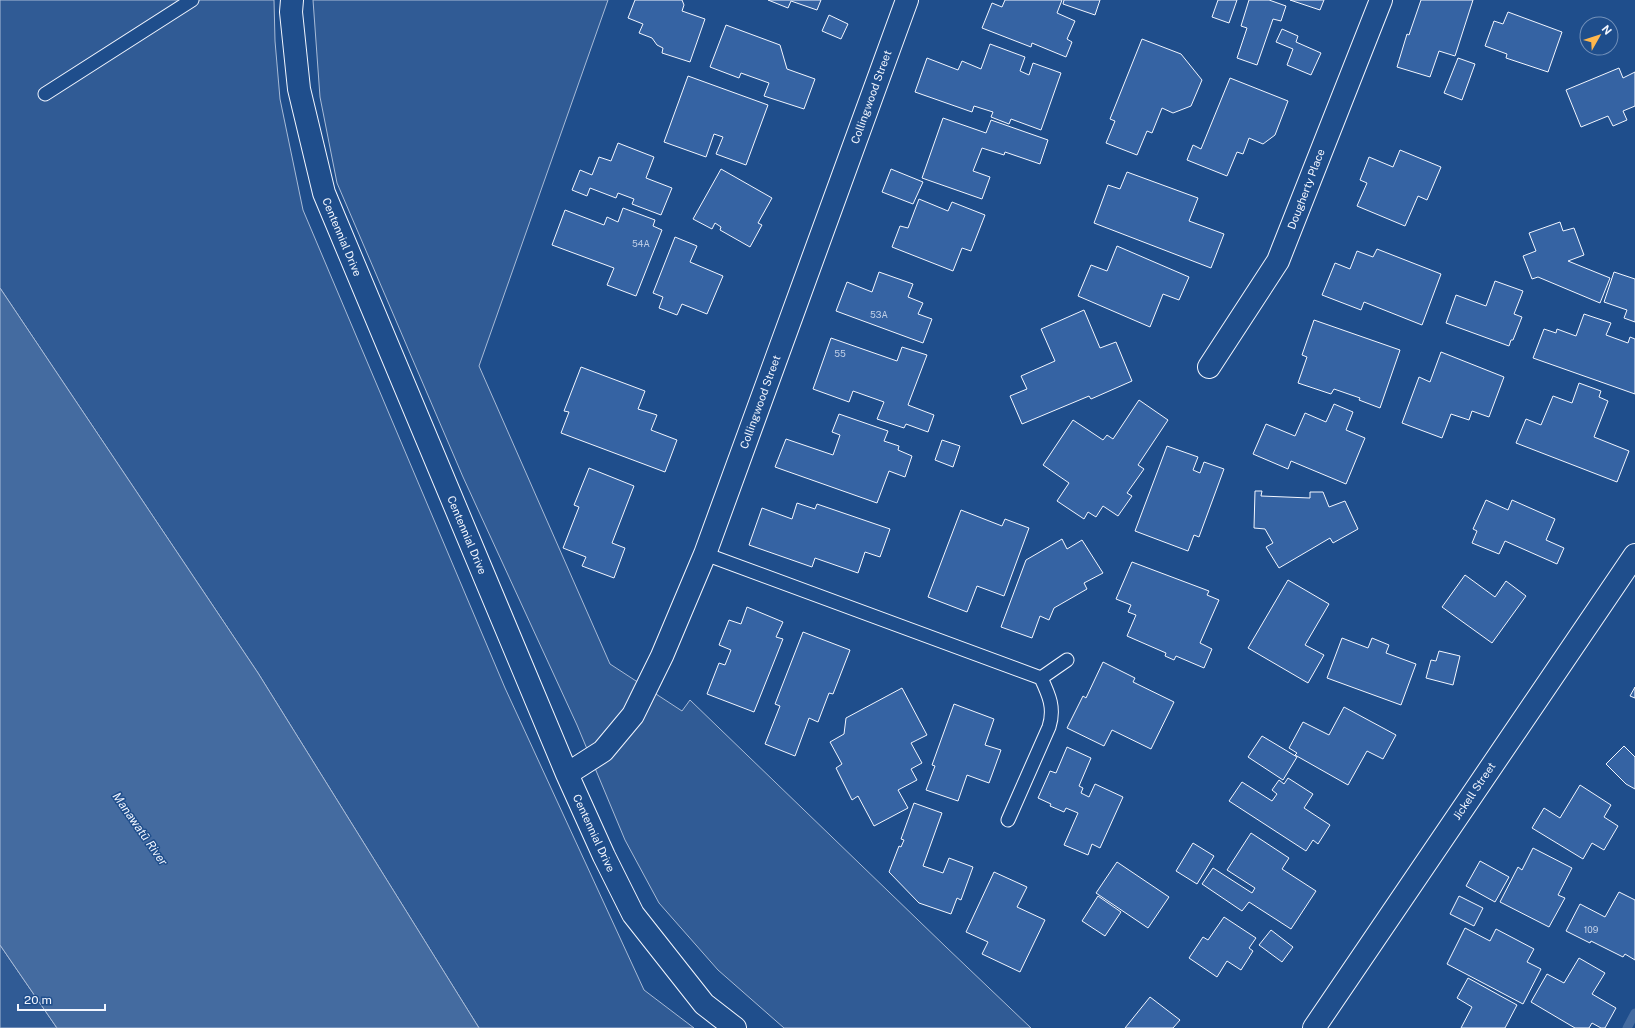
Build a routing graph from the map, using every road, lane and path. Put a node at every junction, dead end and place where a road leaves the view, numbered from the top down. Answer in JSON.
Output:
{"nodes":[{"id":1,"x":192,"y":0,"type":"edge"},
{"id":2,"x":292,"y":0,"type":"edge"},
{"id":3,"x":907,"y":0,"type":"edge"},
{"id":4,"x":1381,"y":0,"type":"edge"},
{"id":5,"x":45,"y":94,"type":"dead end"},
{"id":6,"x":1210,"y":367,"type":"dead end"},
{"id":7,"x":705,"y":554,"type":"junction"},
{"id":8,"x":1635,"y":555,"type":"edge"},
{"id":9,"x":1067,"y":660,"type":"dead end"},
{"id":10,"x":1041,"y":678,"type":"junction"},
{"id":11,"x":567,"y":774,"type":"junction"},
{"id":12,"x":1008,"y":820,"type":"dead end"},
{"id":13,"x":736,"y":1028,"type":"edge"},
{"id":14,"x":1314,"y":1028,"type":"edge"}],
"edges":[{"from":1,"to":5,"type":"lane"},
{"from":2,"to":11,"type":"street","name":"Centennial Drive"},
{"from":3,"to":7,"type":"street","name":"Collingwood Street"},
{"from":4,"to":6,"type":"street","name":"Dougherty Place"},
{"from":7,"to":10,"type":"lane"},
{"from":7,"to":11,"type":"street","name":"Collingwood Street"},
{"from":8,"to":14,"type":"street","name":"Jickell Street"},
{"from":9,"to":10,"type":"lane"},
{"from":10,"to":12,"type":"lane"},
{"from":11,"to":13,"type":"street","name":"Centennial Drive"}]}
